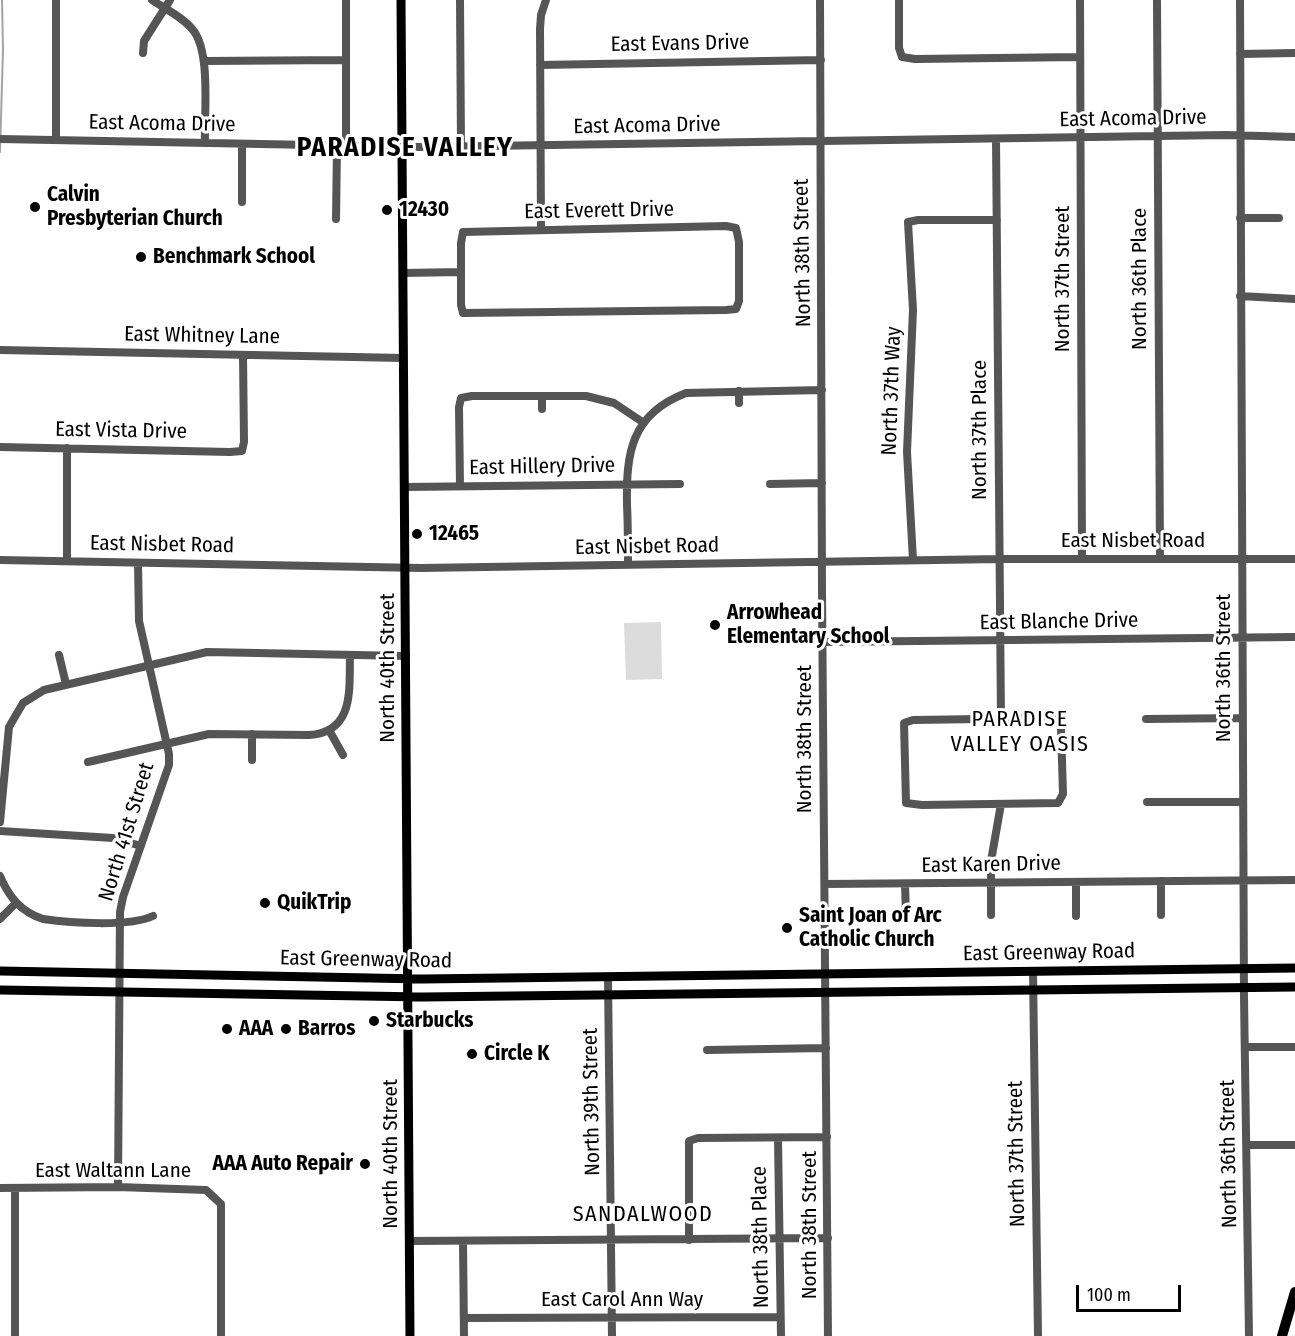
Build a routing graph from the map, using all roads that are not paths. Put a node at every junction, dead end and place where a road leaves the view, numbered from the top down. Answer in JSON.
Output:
{"nodes":[{"id":1,"x":56,"y":0,"type":"edge"},
{"id":2,"x":152,"y":0,"type":"edge"},
{"id":3,"x":170,"y":0,"type":"edge"},
{"id":4,"x":346,"y":0,"type":"edge"},
{"id":5,"x":402,"y":0,"type":"edge"},
{"id":6,"x":460,"y":0,"type":"edge"},
{"id":7,"x":546,"y":0,"type":"edge"},
{"id":8,"x":820,"y":0,"type":"edge"},
{"id":9,"x":899,"y":0,"type":"edge"},
{"id":10,"x":1080,"y":0,"type":"edge"},
{"id":11,"x":1157,"y":0,"type":"edge"},
{"id":12,"x":1240,"y":0,"type":"edge"},
{"id":13,"x":165,"y":8,"type":"junction"},
{"id":14,"x":143,"y":54,"type":"dead end"},
{"id":15,"x":1240,"y":54,"type":"junction"},
{"id":16,"x":1295,"y":54,"type":"edge"},
{"id":17,"x":1080,"y":57,"type":"junction"},
{"id":18,"x":346,"y":60,"type":"junction"},
{"id":19,"x":821,"y":60,"type":"junction"},
{"id":20,"x":204,"y":61,"type":"junction"},
{"id":21,"x":540,"y":65,"type":"junction"},
{"id":22,"x":1240,"y":135,"type":"junction"},
{"id":23,"x":1295,"y":137,"type":"edge"},
{"id":24,"x":1080,"y":138,"type":"junction"},
{"id":25,"x":1158,"y":138,"type":"junction"},
{"id":26,"x":0,"y":139,"type":"edge"},
{"id":27,"x":996,"y":139,"type":"junction"},
{"id":28,"x":56,"y":140,"type":"junction"},
{"id":29,"x":820,"y":142,"type":"junction"},
{"id":30,"x":205,"y":143,"type":"junction"},
{"id":31,"x":242,"y":144,"type":"junction"},
{"id":32,"x":341,"y":146,"type":"junction"},
{"id":33,"x":541,"y":146,"type":"junction"},
{"id":34,"x":402,"y":147,"type":"junction"},
{"id":35,"x":461,"y":147,"type":"junction"},
{"id":36,"x":242,"y":202,"type":"dead end"},
{"id":37,"x":1240,"y":218,"type":"junction"},
{"id":38,"x":1279,"y":218,"type":"dead end"},
{"id":39,"x":336,"y":219,"type":"dead end"},
{"id":40,"x":997,"y":220,"type":"junction"},
{"id":41,"x":541,"y":230,"type":"junction"},
{"id":42,"x":462,"y":272,"type":"junction"},
{"id":43,"x":403,"y":273,"type":"junction"},
{"id":44,"x":1240,"y":296,"type":"junction"},
{"id":45,"x":1295,"y":299,"type":"edge"},
{"id":46,"x":0,"y":350,"type":"edge"},
{"id":47,"x":243,"y":355,"type":"junction"},
{"id":48,"x":404,"y":358,"type":"junction"},
{"id":49,"x":822,"y":390,"type":"junction"},
{"id":50,"x":739,"y":391,"type":"junction"},
{"id":51,"x":542,"y":396,"type":"junction"},
{"id":52,"x":739,"y":403,"type":"dead end"},
{"id":53,"x":542,"y":409,"type":"dead end"},
{"id":54,"x":644,"y":423,"type":"junction"},
{"id":55,"x":0,"y":447,"type":"edge"},
{"id":56,"x":67,"y":448,"type":"junction"},
{"id":57,"x":680,"y":483,"type":"dead end"},
{"id":58,"x":822,"y":483,"type":"junction"},
{"id":59,"x":627,"y":484,"type":"junction"},
{"id":60,"x":770,"y":484,"type":"dead end"},
{"id":61,"x":460,"y":486,"type":"junction"},
{"id":62,"x":404,"y":487,"type":"junction"},
{"id":63,"x":1160,"y":558,"type":"junction"},
{"id":64,"x":1082,"y":559,"type":"junction"},
{"id":65,"x":1295,"y":559,"type":"edge"},
{"id":66,"x":0,"y":560,"type":"edge"},
{"id":67,"x":1000,"y":560,"type":"junction"},
{"id":68,"x":1242,"y":560,"type":"junction"},
{"id":69,"x":67,"y":561,"type":"junction"},
{"id":70,"x":913,"y":561,"type":"junction"},
{"id":71,"x":138,"y":563,"type":"junction"},
{"id":72,"x":822,"y":563,"type":"junction"},
{"id":73,"x":628,"y":565,"type":"junction"},
{"id":74,"x":405,"y":568,"type":"junction"},
{"id":75,"x":1243,"y":638,"type":"junction"},
{"id":76,"x":1295,"y":638,"type":"edge"},
{"id":77,"x":1000,"y":641,"type":"junction"},
{"id":78,"x":823,"y":642,"type":"junction"},
{"id":79,"x":59,"y":655,"type":"dead end"},
{"id":80,"x":350,"y":655,"type":"junction"},
{"id":81,"x":406,"y":656,"type":"junction"},
{"id":82,"x":149,"y":664,"type":"junction"},
{"id":83,"x":66,"y":684,"type":"junction"},
{"id":84,"x":1243,"y":718,"type":"junction"},
{"id":85,"x":1146,"y":719,"type":"dead end"},
{"id":86,"x":1001,"y":720,"type":"junction"},
{"id":87,"x":329,"y":730,"type":"junction"},
{"id":88,"x":252,"y":734,"type":"junction"},
{"id":89,"x":167,"y":743,"type":"junction"},
{"id":90,"x":343,"y":755,"type":"dead end"},
{"id":91,"x":252,"y":760,"type":"dead end"},
{"id":92,"x":88,"y":762,"type":"dead end"},
{"id":93,"x":2,"y":777,"type":"edge"},
{"id":94,"x":1147,"y":802,"type":"dead end"},
{"id":95,"x":1243,"y":802,"type":"junction"},
{"id":96,"x":1001,"y":804,"type":"junction"},
{"id":97,"x":0,"y":822,"type":"edge"},
{"id":98,"x":0,"y":831,"type":"edge"},
{"id":99,"x":141,"y":846,"type":"junction"},
{"id":100,"x":0,"y":876,"type":"edge"},
{"id":101,"x":1244,"y":880,"type":"junction"},
{"id":102,"x":1295,"y":880,"type":"edge"},
{"id":103,"x":1161,"y":881,"type":"junction"},
{"id":104,"x":1076,"y":882,"type":"junction"},
{"id":105,"x":991,"y":883,"type":"junction"},
{"id":106,"x":825,"y":884,"type":"junction"},
{"id":107,"x":905,"y":884,"type":"junction"},
{"id":108,"x":16,"y":903,"type":"junction"},
{"id":109,"x":991,"y":915,"type":"dead end"},
{"id":110,"x":1161,"y":915,"type":"dead end"},
{"id":111,"x":153,"y":916,"type":"dead end"},
{"id":112,"x":906,"y":916,"type":"dead end"},
{"id":113,"x":1076,"y":916,"type":"dead end"},
{"id":114,"x":0,"y":919,"type":"edge"},
{"id":115,"x":120,"y":922,"type":"junction"},
{"id":116,"x":1244,"y":968,"type":"junction"},
{"id":117,"x":1295,"y":968,"type":"edge"},
{"id":118,"x":2,"y":971,"type":"edge"},
{"id":119,"x":1033,"y":971,"type":"junction"},
{"id":120,"x":119,"y":973,"type":"junction"},
{"id":121,"x":825,"y":973,"type":"junction"},
{"id":122,"x":731,"y":975,"type":"junction"},
{"id":123,"x":608,"y":977,"type":"junction"},
{"id":124,"x":408,"y":979,"type":"junction"},
{"id":125,"x":1244,"y":987,"type":"junction"},
{"id":126,"x":1295,"y":987,"type":"edge"},
{"id":127,"x":2,"y":990,"type":"edge"},
{"id":128,"x":1034,"y":990,"type":"junction"},
{"id":129,"x":119,"y":992,"type":"junction"},
{"id":130,"x":826,"y":992,"type":"junction"},
{"id":131,"x":731,"y":994,"type":"junction"},
{"id":132,"x":609,"y":995,"type":"junction"},
{"id":133,"x":408,"y":997,"type":"junction"},
{"id":134,"x":1245,"y":1047,"type":"junction"},
{"id":135,"x":1295,"y":1047,"type":"edge"},
{"id":136,"x":826,"y":1048,"type":"junction"},
{"id":137,"x":707,"y":1050,"type":"dead end"},
{"id":138,"x":827,"y":1137,"type":"junction"},
{"id":139,"x":778,"y":1138,"type":"junction"},
{"id":140,"x":1247,"y":1145,"type":"junction"},
{"id":141,"x":1295,"y":1145,"type":"edge"},
{"id":142,"x":118,"y":1187,"type":"junction"},
{"id":143,"x":0,"y":1188,"type":"edge"},
{"id":144,"x":15,"y":1188,"type":"junction"},
{"id":145,"x":828,"y":1238,"type":"junction"},
{"id":146,"x":780,"y":1239,"type":"junction"},
{"id":147,"x":689,"y":1240,"type":"junction"},
{"id":148,"x":410,"y":1241,"type":"junction"},
{"id":149,"x":464,"y":1241,"type":"junction"},
{"id":150,"x":611,"y":1241,"type":"junction"},
{"id":151,"x":1295,"y":1292,"type":"edge"},
{"id":152,"x":780,"y":1317,"type":"junction"},
{"id":153,"x":464,"y":1318,"type":"junction"},
{"id":154,"x":611,"y":1318,"type":"junction"},
{"id":155,"x":15,"y":1336,"type":"edge"},
{"id":156,"x":221,"y":1336,"type":"edge"},
{"id":157,"x":410,"y":1336,"type":"edge"},
{"id":158,"x":464,"y":1336,"type":"edge"},
{"id":159,"x":612,"y":1336,"type":"edge"},
{"id":160,"x":781,"y":1336,"type":"edge"},
{"id":161,"x":828,"y":1336,"type":"edge"},
{"id":162,"x":1038,"y":1336,"type":"edge"},
{"id":163,"x":1249,"y":1336,"type":"edge"},
{"id":164,"x":1282,"y":1336,"type":"edge"}],
"edges":[{"from":1,"to":28,"type":"street"},
{"from":2,"to":13,"type":"street"},
{"from":3,"to":13,"type":"street"},
{"from":4,"to":18,"type":"street"},
{"from":5,"to":34,"type":"main road","name":"North 40th Street"},
{"from":6,"to":35,"type":"street"},
{"from":7,"to":21,"type":"street"},
{"from":8,"to":19,"type":"street"},
{"from":9,"to":17,"type":"street"},
{"from":10,"to":17,"type":"street","name":"North 37th Street"},
{"from":11,"to":25,"type":"street","name":"North 36th Place"},
{"from":12,"to":15,"type":"street","name":"North 36th Street"},
{"from":13,"to":14,"type":"street"},
{"from":13,"to":20,"type":"street"},
{"from":15,"to":16,"type":"street"},
{"from":15,"to":22,"type":"street","name":"North 36th Street"},
{"from":17,"to":24,"type":"street","name":"North 37th Street"},
{"from":18,"to":20,"type":"street"},
{"from":18,"to":32,"type":"street"},
{"from":19,"to":21,"type":"street","name":"East Evans Drive"},
{"from":19,"to":29,"type":"street"},
{"from":20,"to":30,"type":"street"},
{"from":21,"to":33,"type":"street"},
{"from":22,"to":23,"type":"street","name":"East Acoma Drive"},
{"from":22,"to":25,"type":"street","name":"East Acoma Drive"},
{"from":22,"to":37,"type":"street","name":"North 36th Street"},
{"from":24,"to":25,"type":"street","name":"East Acoma Drive"},
{"from":24,"to":27,"type":"street","name":"East Acoma Drive"},
{"from":24,"to":64,"type":"street","name":"North 37th Street"},
{"from":25,"to":63,"type":"street","name":"North 36th Place"},
{"from":26,"to":28,"type":"street","name":"East Acoma Drive"},
{"from":27,"to":29,"type":"street","name":"East Acoma Drive"},
{"from":27,"to":40,"type":"street","name":"North 37th Place"},
{"from":28,"to":30,"type":"street","name":"East Acoma Drive"},
{"from":29,"to":33,"type":"street","name":"East Acoma Drive"},
{"from":29,"to":49,"type":"street","name":"North 38th Street"},
{"from":30,"to":31,"type":"street","name":"East Acoma Drive"},
{"from":31,"to":32,"type":"street","name":"East Acoma Drive"},
{"from":31,"to":36,"type":"street"},
{"from":32,"to":34,"type":"street","name":"East Acoma Drive"},
{"from":32,"to":39,"type":"street"},
{"from":33,"to":35,"type":"street","name":"East Acoma Drive"},
{"from":33,"to":41,"type":"street"},
{"from":34,"to":35,"type":"street","name":"East Acoma Drive"},
{"from":34,"to":43,"type":"main road","name":"North 40th Street"},
{"from":37,"to":38,"type":"street"},
{"from":37,"to":44,"type":"street","name":"North 36th Street"},
{"from":40,"to":67,"type":"street","name":"North 37th Place"},
{"from":40,"to":70,"type":"street","name":"North 37th Way"},
{"from":41,"to":42,"type":"street","name":"East Everett Drive"},
{"from":41,"to":42,"type":"street","name":"East Everett Drive"},
{"from":42,"to":43,"type":"street"},
{"from":43,"to":48,"type":"main road","name":"North 40th Street"},
{"from":44,"to":45,"type":"street"},
{"from":44,"to":68,"type":"street","name":"North 36th Street"},
{"from":46,"to":47,"type":"street","name":"East Whitney Lane"},
{"from":47,"to":48,"type":"street","name":"East Whitney Lane"},
{"from":47,"to":56,"type":"street","name":"East Vista Drive"},
{"from":48,"to":62,"type":"main road","name":"North 40th Street"},
{"from":49,"to":50,"type":"street"},
{"from":49,"to":58,"type":"street","name":"North 38th Street"},
{"from":50,"to":52,"type":"street"},
{"from":50,"to":54,"type":"street"},
{"from":51,"to":53,"type":"street"},
{"from":51,"to":54,"type":"street"},
{"from":51,"to":61,"type":"street"},
{"from":54,"to":59,"type":"street"},
{"from":55,"to":56,"type":"street","name":"East Vista Drive"},
{"from":56,"to":69,"type":"street"},
{"from":57,"to":59,"type":"street","name":"East Hillery Drive"},
{"from":58,"to":60,"type":"street"},
{"from":58,"to":72,"type":"street","name":"North 38th Street"},
{"from":59,"to":61,"type":"street","name":"East Hillery Drive"},
{"from":59,"to":73,"type":"street"},
{"from":61,"to":62,"type":"street","name":"East Hillery Drive"},
{"from":62,"to":74,"type":"main road","name":"North 40th Street"},
{"from":63,"to":64,"type":"street","name":"East Nisbet Road"},
{"from":63,"to":68,"type":"street","name":"East Nisbet Road"},
{"from":64,"to":67,"type":"street","name":"East Nisbet Road"},
{"from":65,"to":68,"type":"street","name":"East Nisbet Road"},
{"from":66,"to":69,"type":"street","name":"East Nisbet Road"},
{"from":67,"to":70,"type":"street","name":"East Nisbet Road"},
{"from":67,"to":77,"type":"street","name":"North 37th Place"},
{"from":68,"to":75,"type":"street","name":"North 36th Street"},
{"from":69,"to":71,"type":"street","name":"East Nisbet Road"},
{"from":70,"to":72,"type":"street","name":"East Nisbet Road"},
{"from":71,"to":74,"type":"street","name":"East Nisbet Road"},
{"from":71,"to":82,"type":"street","name":"North 41st Street"},
{"from":72,"to":73,"type":"street","name":"East Nisbet Road"},
{"from":72,"to":78,"type":"street","name":"North 38th Street"},
{"from":73,"to":74,"type":"street","name":"East Nisbet Road"},
{"from":74,"to":81,"type":"main road","name":"North 40th Street"},
{"from":75,"to":76,"type":"street","name":"East Blanche Drive"},
{"from":75,"to":77,"type":"street","name":"East Blanche Drive"},
{"from":75,"to":84,"type":"street","name":"North 36th Street"},
{"from":77,"to":78,"type":"street","name":"East Blanche Drive"},
{"from":77,"to":86,"type":"street","name":"North 37th Place"},
{"from":78,"to":106,"type":"street","name":"North 38th Street"},
{"from":79,"to":83,"type":"street"},
{"from":80,"to":81,"type":"street"},
{"from":80,"to":82,"type":"street"},
{"from":80,"to":87,"type":"street"},
{"from":81,"to":124,"type":"main road","name":"North 40th Street"},
{"from":82,"to":83,"type":"street"},
{"from":82,"to":89,"type":"street","name":"North 41st Street"},
{"from":83,"to":93,"type":"street"},
{"from":84,"to":85,"type":"street"},
{"from":84,"to":95,"type":"street","name":"North 36th Street"},
{"from":86,"to":96,"type":"street"},
{"from":86,"to":96,"type":"street"},
{"from":87,"to":88,"type":"street"},
{"from":87,"to":90,"type":"street"},
{"from":88,"to":89,"type":"street"},
{"from":88,"to":91,"type":"street"},
{"from":89,"to":92,"type":"street"},
{"from":89,"to":99,"type":"street","name":"North 41st Street"},
{"from":93,"to":97,"type":"street"},
{"from":94,"to":95,"type":"street"},
{"from":95,"to":101,"type":"street","name":"North 36th Street"},
{"from":96,"to":105,"type":"street"},
{"from":98,"to":99,"type":"street"},
{"from":99,"to":115,"type":"street","name":"North 41st Street"},
{"from":100,"to":108,"type":"street"},
{"from":101,"to":102,"type":"street","name":"East Karen Drive"},
{"from":101,"to":103,"type":"street","name":"East Karen Drive"},
{"from":101,"to":116,"type":"street","name":"North 36th Street"},
{"from":103,"to":104,"type":"street","name":"East Karen Drive"},
{"from":103,"to":110,"type":"street"},
{"from":104,"to":105,"type":"street","name":"East Karen Drive"},
{"from":104,"to":113,"type":"street","name":"East Karen Drive"},
{"from":105,"to":107,"type":"street","name":"East Karen Drive"},
{"from":105,"to":109,"type":"street"},
{"from":106,"to":107,"type":"street","name":"East Karen Drive"},
{"from":106,"to":121,"type":"street","name":"North 38th Street"},
{"from":107,"to":112,"type":"street","name":"East Karen Drive"},
{"from":108,"to":114,"type":"street"},
{"from":108,"to":115,"type":"street"},
{"from":111,"to":115,"type":"street"},
{"from":115,"to":120,"type":"street","name":"North 41st Street"},
{"from":116,"to":117,"type":"main road","name":"East Greenway Road"},
{"from":116,"to":119,"type":"main road","name":"East Greenway Road"},
{"from":116,"to":125,"type":"street","name":"North 36th Street"},
{"from":118,"to":120,"type":"main road","name":"East Greenway Road"},
{"from":118,"to":127,"type":"main road"},
{"from":119,"to":121,"type":"main road","name":"East Greenway Road"},
{"from":119,"to":128,"type":"street","name":"North 37th Street"},
{"from":120,"to":124,"type":"main road","name":"East Greenway Road"},
{"from":120,"to":129,"type":"street","name":"North 41st Street"},
{"from":121,"to":122,"type":"main road","name":"East Greenway Road"},
{"from":121,"to":130,"type":"street","name":"North 38th Street"},
{"from":122,"to":123,"type":"main road","name":"East Greenway Road"},
{"from":122,"to":131,"type":"main road"},
{"from":123,"to":124,"type":"main road","name":"East Greenway Road"},
{"from":123,"to":132,"type":"street","name":"North 39th Street"},
{"from":124,"to":133,"type":"main road","name":"North 40th Street"},
{"from":125,"to":126,"type":"main road","name":"East Greenway Road"},
{"from":125,"to":128,"type":"main road","name":"East Greenway Road"},
{"from":125,"to":134,"type":"street","name":"North 36th Street"},
{"from":127,"to":129,"type":"main road","name":"East Greenway Road"},
{"from":128,"to":130,"type":"main road","name":"East Greenway Road"},
{"from":128,"to":162,"type":"street","name":"North 37th Street"},
{"from":129,"to":133,"type":"main road","name":"East Greenway Road"},
{"from":129,"to":142,"type":"street","name":"North 41st Street"},
{"from":130,"to":131,"type":"main road","name":"East Greenway Road"},
{"from":130,"to":136,"type":"street","name":"North 38th Street"},
{"from":131,"to":132,"type":"main road","name":"East Greenway Road"},
{"from":132,"to":133,"type":"main road","name":"East Greenway Road"},
{"from":132,"to":150,"type":"street","name":"North 39th Street"},
{"from":133,"to":148,"type":"main road","name":"North 40th Street"},
{"from":134,"to":135,"type":"street"},
{"from":134,"to":140,"type":"street","name":"North 36th Street"},
{"from":136,"to":137,"type":"street"},
{"from":136,"to":138,"type":"street","name":"North 38th Street"},
{"from":138,"to":139,"type":"street"},
{"from":138,"to":145,"type":"street","name":"North 38th Street"},
{"from":139,"to":146,"type":"street","name":"North 38th Place"},
{"from":139,"to":147,"type":"street"},
{"from":140,"to":141,"type":"street"},
{"from":140,"to":163,"type":"street","name":"North 36th Street"},
{"from":142,"to":144,"type":"street","name":"East Waltann Lane"},
{"from":142,"to":156,"type":"street","name":"East Waltann Lane"},
{"from":143,"to":144,"type":"street","name":"East Waltann Lane"},
{"from":144,"to":155,"type":"street"},
{"from":145,"to":146,"type":"street"},
{"from":145,"to":161,"type":"street","name":"North 38th Street"},
{"from":146,"to":147,"type":"street"},
{"from":146,"to":152,"type":"street","name":"North 38th Place"},
{"from":147,"to":150,"type":"street"},
{"from":148,"to":149,"type":"street"},
{"from":148,"to":157,"type":"main road","name":"North 40th Street"},
{"from":149,"to":150,"type":"street"},
{"from":149,"to":153,"type":"street"},
{"from":150,"to":154,"type":"street","name":"North 39th Street"},
{"from":151,"to":164,"type":"highway"},
{"from":152,"to":154,"type":"street","name":"East Carol Ann Way"},
{"from":152,"to":160,"type":"street","name":"North 38th Place"},
{"from":153,"to":154,"type":"street","name":"East Carol Ann Way"},
{"from":153,"to":158,"type":"street"},
{"from":154,"to":159,"type":"street","name":"North 39th Street"}]}
